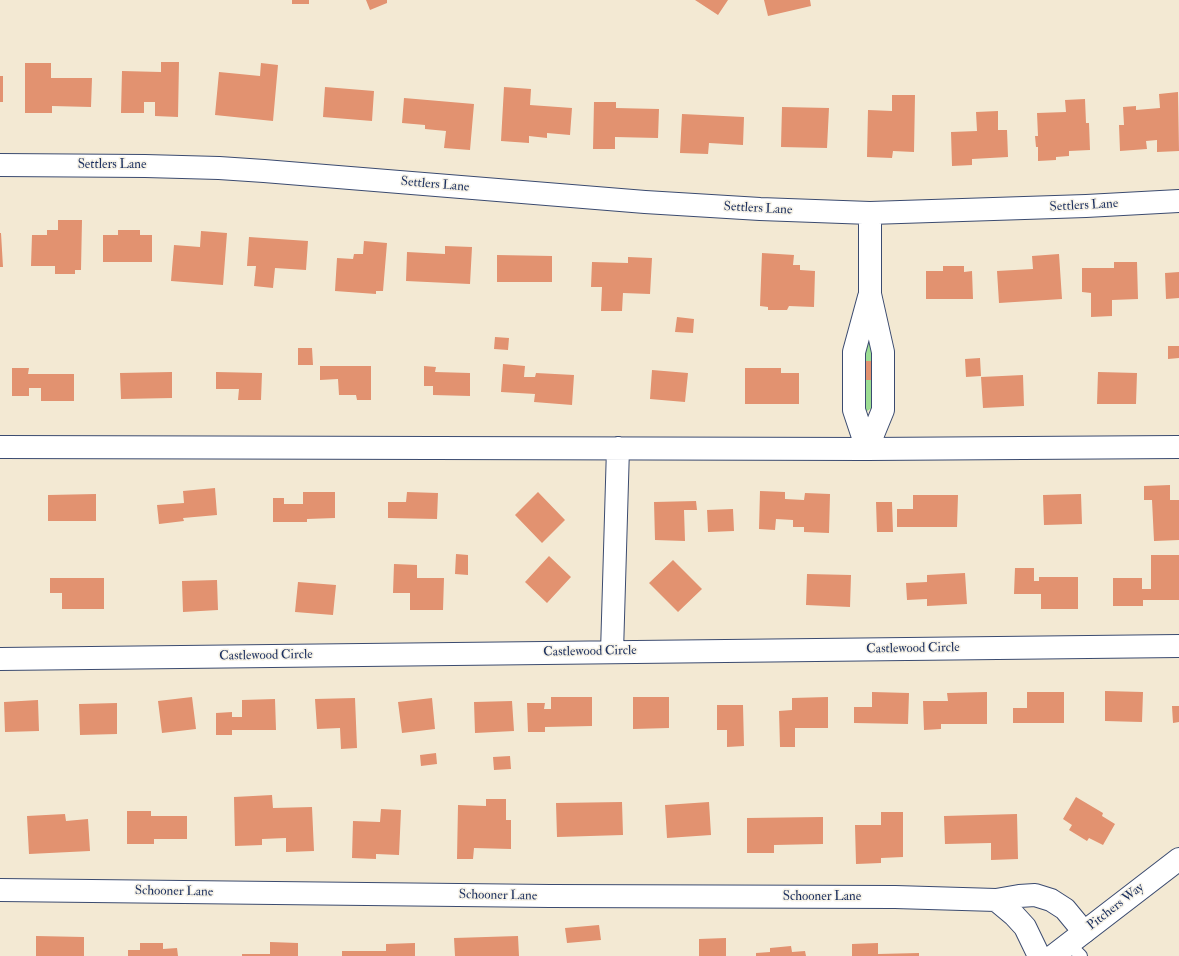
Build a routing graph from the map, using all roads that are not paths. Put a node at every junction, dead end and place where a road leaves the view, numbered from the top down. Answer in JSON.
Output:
{"nodes":[{"id":1,"x":0,"y":165,"type":"edge"},
{"id":2,"x":1179,"y":201,"type":"edge"},
{"id":3,"x":870,"y":213,"type":"junction"},
{"id":4,"x":870,"y":294,"type":"junction"},
{"id":5,"x":0,"y":447,"type":"edge"},
{"id":6,"x":618,"y":448,"type":"junction"},
{"id":7,"x":1179,"y":448,"type":"edge"},
{"id":8,"x":867,"y":449,"type":"junction"},
{"id":9,"x":1179,"y":646,"type":"edge"},
{"id":10,"x":612,"y":652,"type":"junction"},
{"id":11,"x":0,"y":659,"type":"edge"},
{"id":12,"x":1179,"y":859,"type":"edge"},
{"id":13,"x":0,"y":890,"type":"edge"},
{"id":14,"x":996,"y":900,"type":"junction"},
{"id":15,"x":1072,"y":947,"type":"edge"},
{"id":16,"x":1039,"y":956,"type":"edge"}],
"edges":[{"from":1,"to":3,"type":"street","name":"Settlers Lane"},
{"from":2,"to":3,"type":"street","name":"Settlers Lane"},
{"from":3,"to":4,"type":"street"},
{"from":4,"to":8,"type":"street"},
{"from":4,"to":8,"type":"street"},
{"from":5,"to":6,"type":"street"},
{"from":6,"to":8,"type":"street"},
{"from":6,"to":10,"type":"street"},
{"from":7,"to":8,"type":"street"},
{"from":9,"to":10,"type":"street","name":"Castlewood Circle"},
{"from":10,"to":11,"type":"street","name":"Castlewood Circle"},
{"from":12,"to":15,"type":"street","name":"Pitchers Way"},
{"from":13,"to":14,"type":"street","name":"Schooner Lane"},
{"from":14,"to":15,"type":"street","name":"Schooner Lane"},
{"from":14,"to":16,"type":"street"}]}
